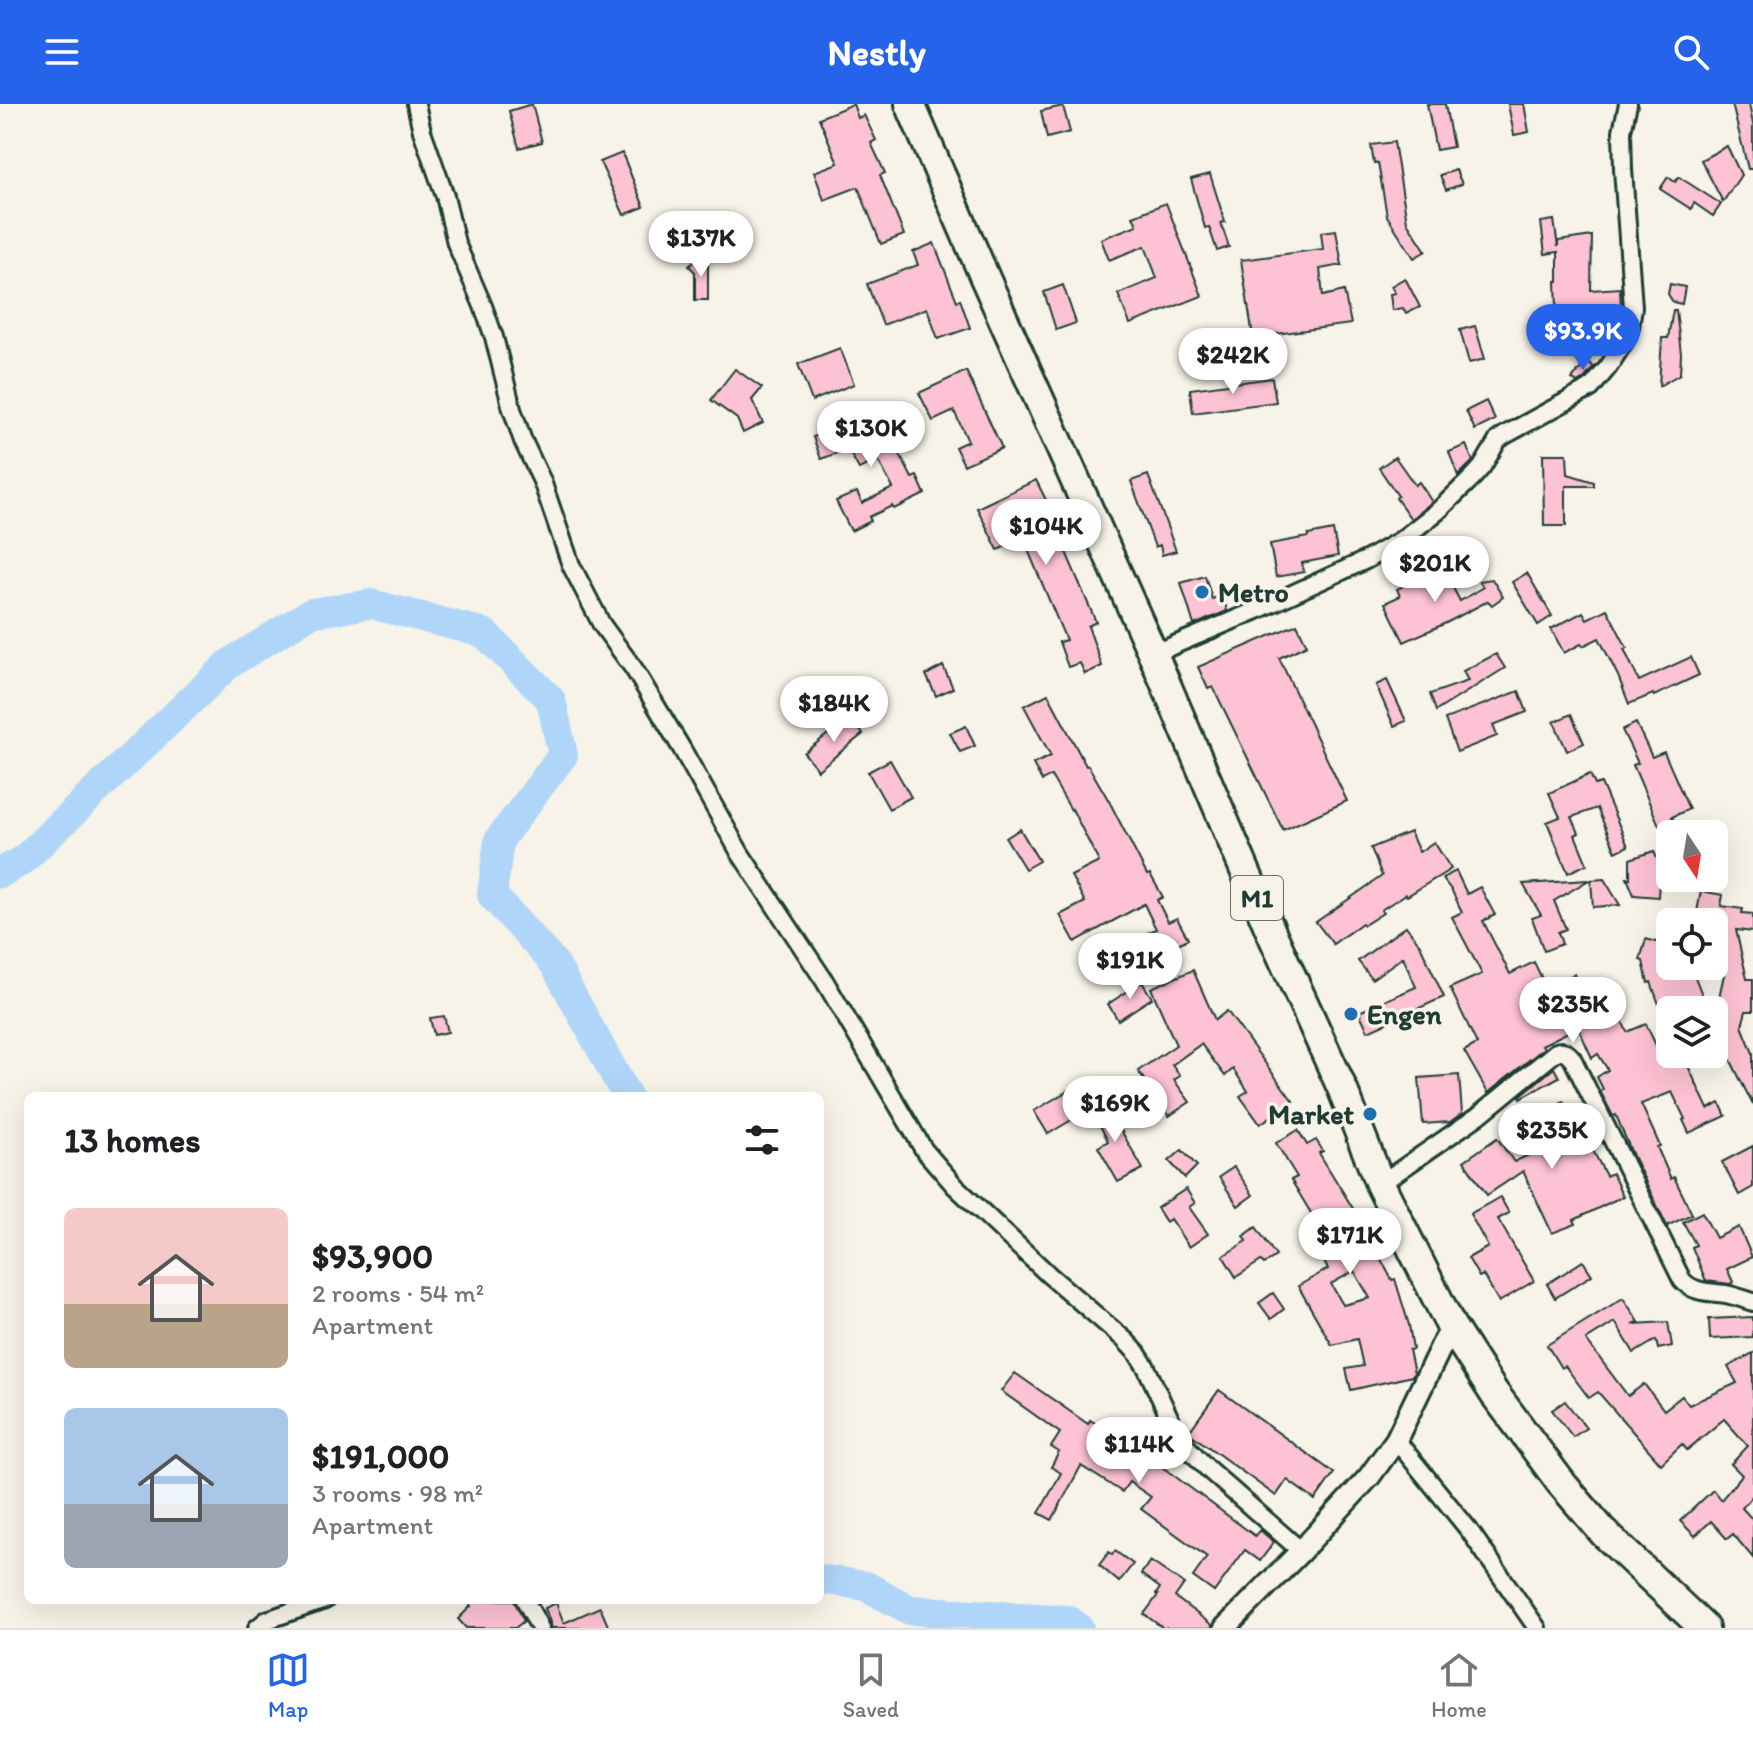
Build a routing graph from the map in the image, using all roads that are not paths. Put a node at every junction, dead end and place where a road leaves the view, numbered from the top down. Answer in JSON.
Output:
{"nodes":[{"id":1,"x":416,"y":104,"type":"edge"},
{"id":2,"x":910,"y":104,"type":"edge"},
{"id":3,"x":1628,"y":104,"type":"edge"},
{"id":4,"x":1153,"y":654,"type":"junction"},
{"id":5,"x":1380,"y":1184,"type":"junction"},
{"id":6,"x":1753,"y":1302,"type":"edge"},
{"id":7,"x":1451,"y":1326,"type":"junction"},
{"id":8,"x":1396,"y":1440,"type":"junction"},
{"id":9,"x":1301,"y":1551,"type":"junction"},
{"id":10,"x":313,"y":1604,"type":"edge"},
{"id":11,"x":527,"y":1604,"type":"edge"},
{"id":12,"x":257,"y":1628,"type":"edge"},
{"id":13,"x":540,"y":1628,"type":"edge"},
{"id":14,"x":1225,"y":1628,"type":"edge"},
{"id":15,"x":1537,"y":1628,"type":"edge"},
{"id":16,"x":1704,"y":1628,"type":"edge"}],
"edges":[{"from":1,"to":9,"type":"street"},
{"from":2,"to":4,"type":"highway","number":"M1"},
{"from":3,"to":4,"type":"street"},
{"from":4,"to":5,"type":"highway","number":"M1"},
{"from":5,"to":6,"type":"street"},
{"from":5,"to":7,"type":"highway","number":"M1"},
{"from":7,"to":8,"type":"street"},
{"from":7,"to":16,"type":"highway","number":"M1"},
{"from":8,"to":9,"type":"street"},
{"from":8,"to":15,"type":"street"},
{"from":9,"to":14,"type":"street"},
{"from":10,"to":12,"type":"street"},
{"from":11,"to":13,"type":"street"}]}
